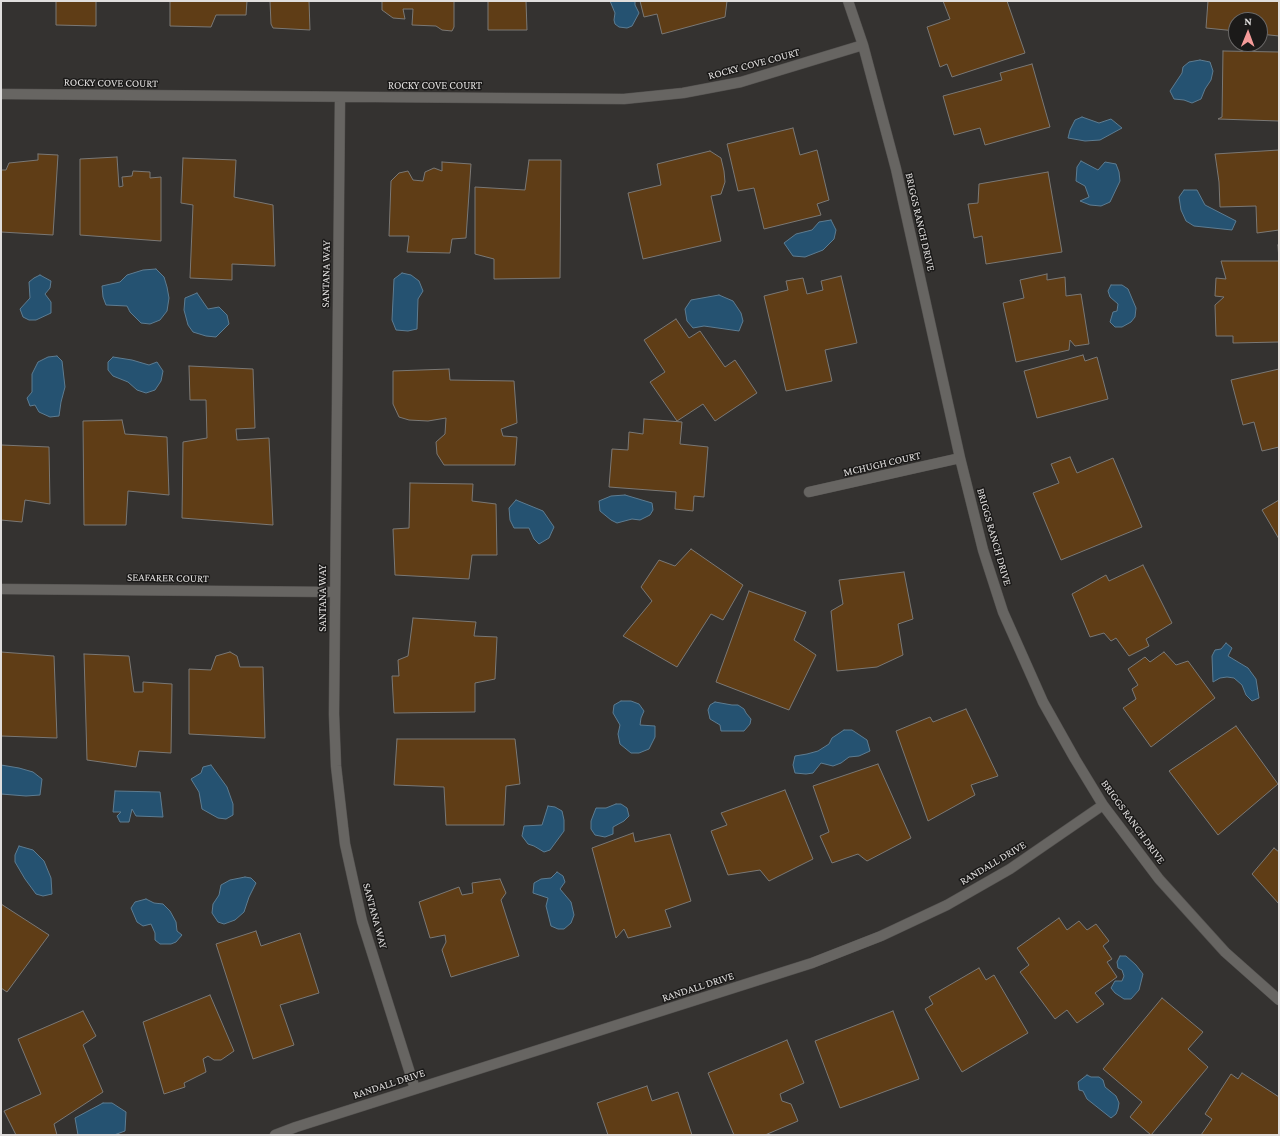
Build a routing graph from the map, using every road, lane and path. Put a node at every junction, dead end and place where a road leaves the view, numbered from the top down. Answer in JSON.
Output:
{"nodes":[{"id":1,"x":848,"y":1,"type":"edge"},
{"id":2,"x":863,"y":45,"type":"junction"},
{"id":3,"x":1,"y":94,"type":"edge"},
{"id":4,"x":340,"y":97,"type":"junction"},
{"id":5,"x":960,"y":458,"type":"junction"},
{"id":6,"x":809,"y":492,"type":"dead end"},
{"id":7,"x":1,"y":589,"type":"edge"},
{"id":8,"x":335,"y":592,"type":"junction"},
{"id":9,"x":1103,"y":805,"type":"junction"},
{"id":10,"x":1279,"y":1000,"type":"edge"},
{"id":11,"x":415,"y":1089,"type":"junction"},
{"id":12,"x":275,"y":1135,"type":"edge"}],
"edges":[{"from":1,"to":2,"type":"street","name":"BRIGGS RANCH DRIVE"},
{"from":2,"to":4,"type":"street","name":"ROCKY COVE COURT"},
{"from":2,"to":5,"type":"street","name":"BRIGGS RANCH DRIVE"},
{"from":3,"to":4,"type":"street","name":"ROCKY COVE COURT"},
{"from":4,"to":8,"type":"street","name":"SANTANA WAY"},
{"from":5,"to":6,"type":"street","name":"MCHUGH COURT"},
{"from":5,"to":9,"type":"street","name":"BRIGGS RANCH DRIVE"},
{"from":7,"to":8,"type":"street","name":"SEAFARER COURT"},
{"from":8,"to":11,"type":"street","name":"SANTANA WAY"},
{"from":9,"to":10,"type":"street","name":"BRIGGS RANCH DRIVE"},
{"from":9,"to":11,"type":"street","name":"RANDALL DRIVE"},
{"from":11,"to":12,"type":"street","name":"RANDALL DRIVE"}]}
